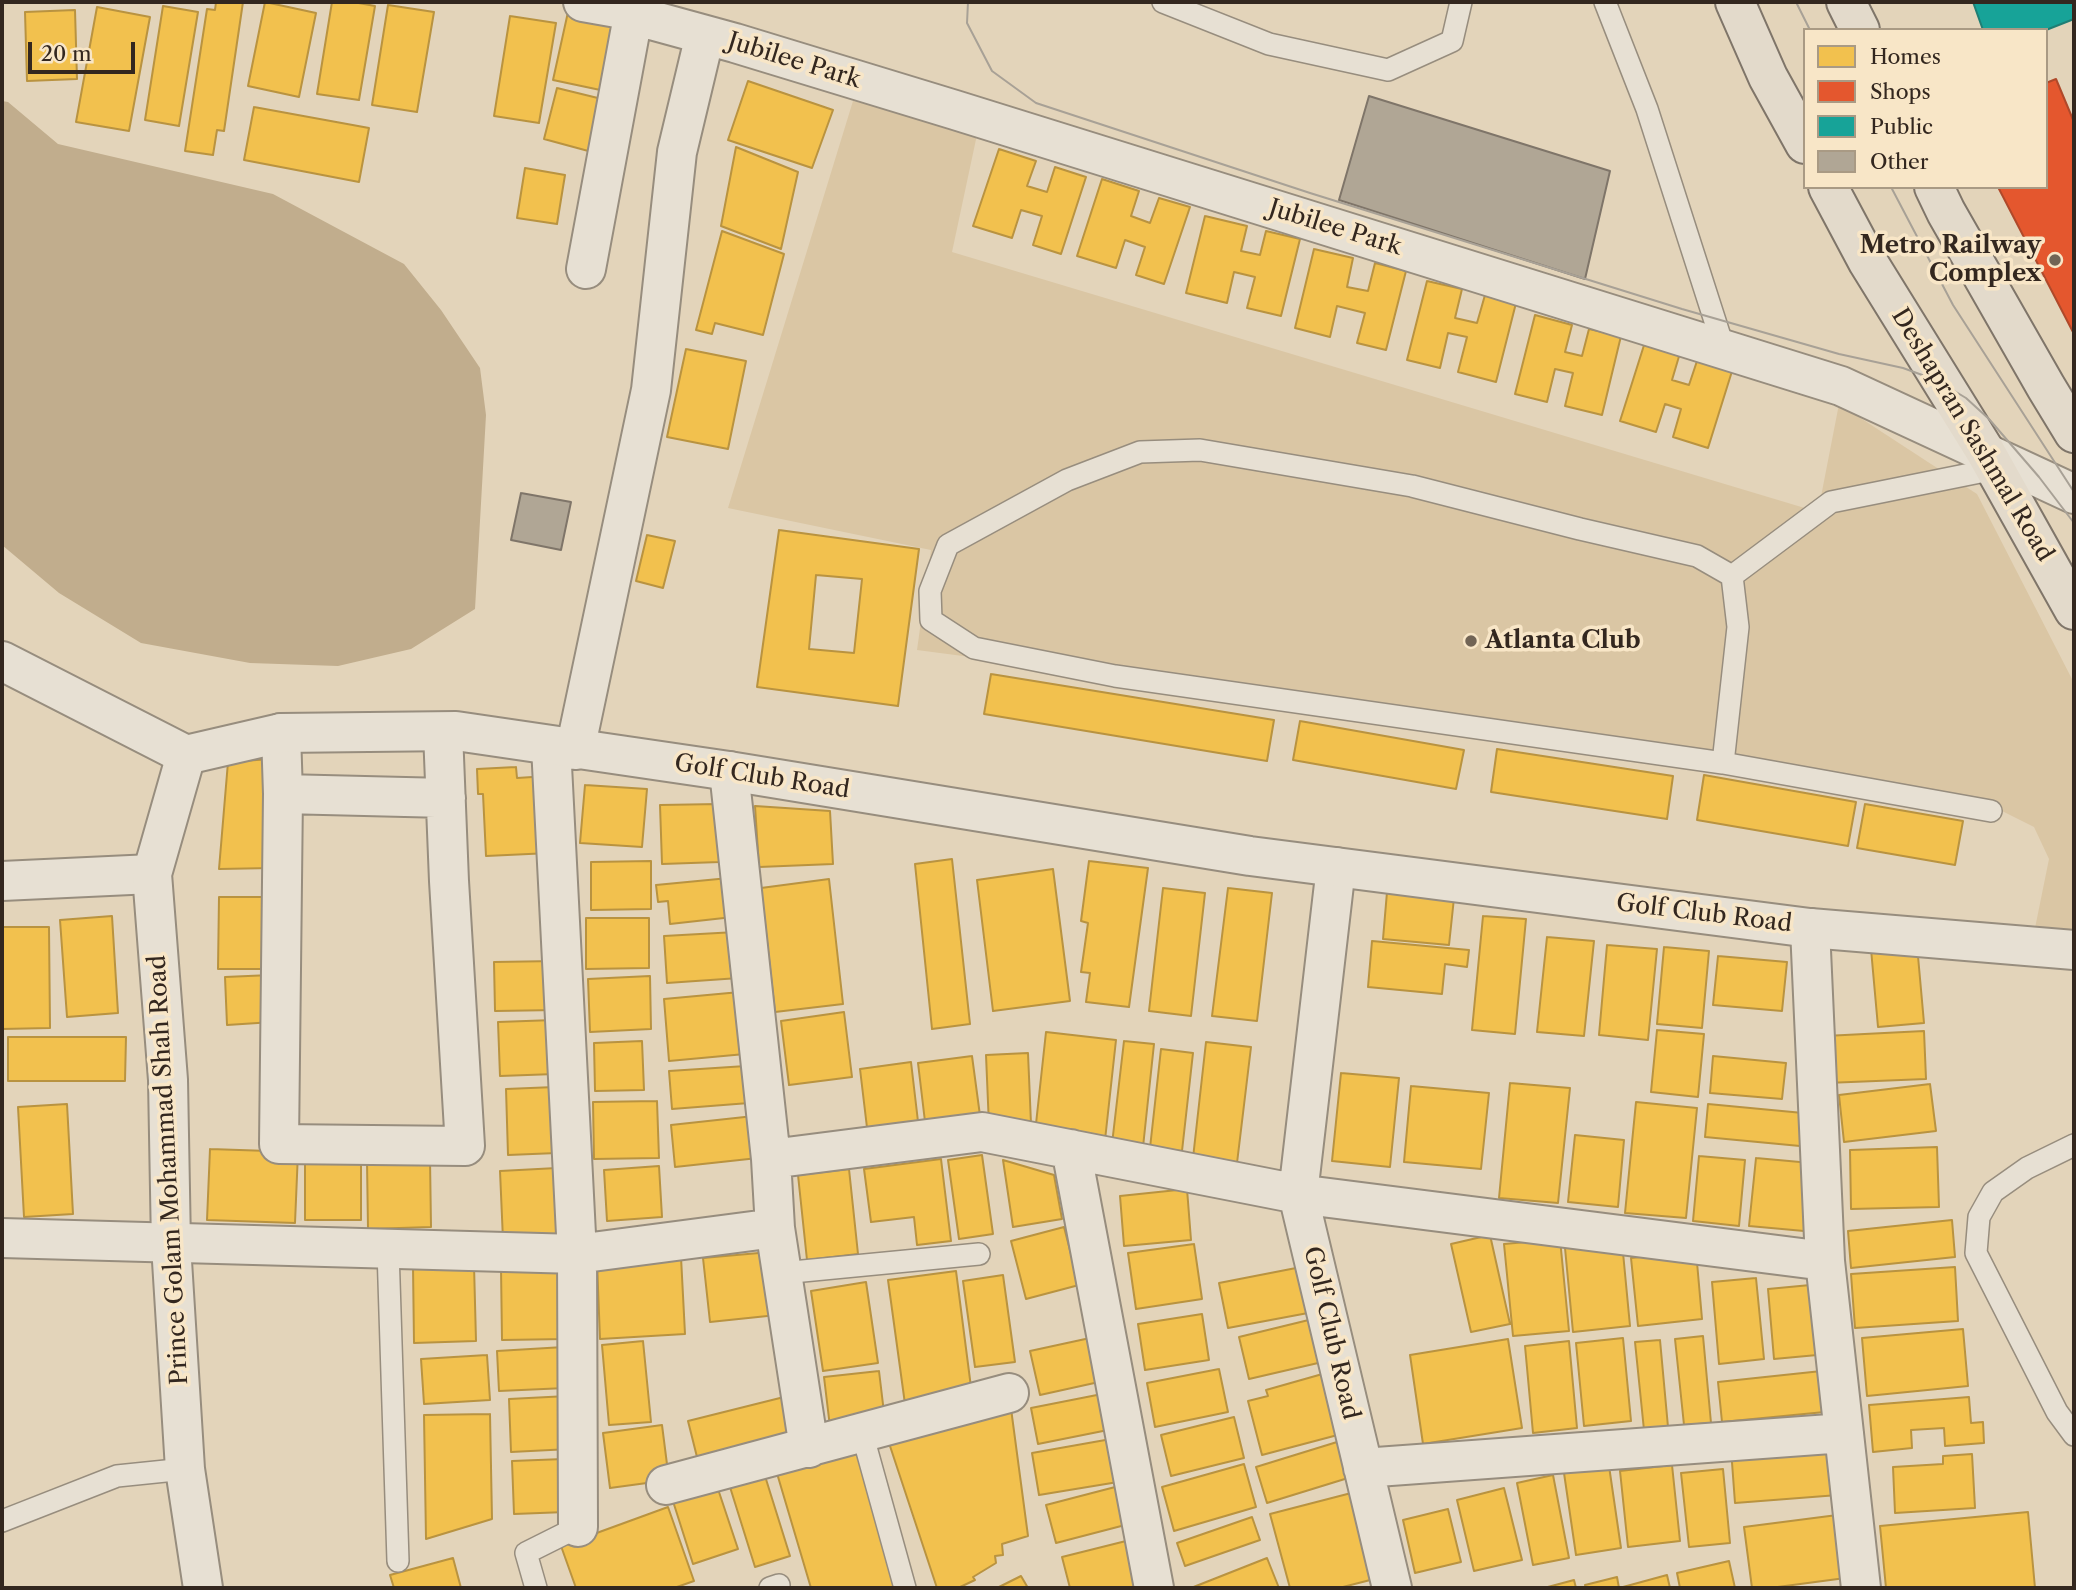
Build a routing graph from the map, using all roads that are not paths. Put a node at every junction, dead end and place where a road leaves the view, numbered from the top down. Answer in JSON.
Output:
{"nodes":[{"id":1,"x":583,"y":2,"type":"edge"},
{"id":2,"x":1163,"y":2,"type":"edge"},
{"id":3,"x":1461,"y":2,"type":"edge"},
{"id":4,"x":1605,"y":2,"type":"edge"},
{"id":5,"x":1735,"y":2,"type":"edge"},
{"id":6,"x":1846,"y":2,"type":"edge"},
{"id":7,"x":646,"y":11,"type":"edge"},
{"id":8,"x":1859,"y":28,"type":"edge"},
{"id":9,"x":705,"y":35,"type":"junction"},
{"id":10,"x":1803,"y":140,"type":"edge"},
{"id":11,"x":1829,"y":189,"type":"edge"},
{"id":12,"x":1935,"y":189,"type":"edge"},
{"id":13,"x":586,"y":269,"type":"dead end"},
{"id":14,"x":1724,"y":349,"type":"junction"},
{"id":15,"x":2074,"y":433,"type":"edge"},
{"id":16,"x":1990,"y":460,"type":"junction"},
{"id":17,"x":2074,"y":494,"type":"edge"},
{"id":18,"x":1732,"y":576,"type":"junction"},
{"id":19,"x":2074,"y":610,"type":"edge"},
{"id":20,"x":2,"y":661,"type":"edge"},
{"id":21,"x":443,"y":732,"type":"junction"},
{"id":22,"x":281,"y":733,"type":"junction"},
{"id":23,"x":563,"y":748,"type":"junction"},
{"id":24,"x":186,"y":755,"type":"junction"},
{"id":25,"x":1723,"y":764,"type":"junction"},
{"id":26,"x":729,"y":771,"type":"junction"},
{"id":27,"x":283,"y":794,"type":"junction"},
{"id":28,"x":446,"y":798,"type":"junction"},
{"id":29,"x":1992,"y":811,"type":"dead end"},
{"id":30,"x":1336,"y":867,"type":"junction"},
{"id":31,"x":152,"y":874,"type":"junction"},
{"id":32,"x":2,"y":881,"type":"edge"},
{"id":33,"x":1810,"y":928,"type":"junction"},
{"id":34,"x":2074,"y":950,"type":"edge"},
{"id":35,"x":2074,"y":1145,"type":"edge"},
{"id":36,"x":1071,"y":1149,"type":"junction"},
{"id":37,"x":771,"y":1159,"type":"junction"},
{"id":38,"x":1297,"y":1194,"type":"junction"},
{"id":39,"x":775,"y":1228,"type":"junction"},
{"id":40,"x":2,"y":1238,"type":"edge"},
{"id":41,"x":171,"y":1245,"type":"junction"},
{"id":42,"x":388,"y":1250,"type":"junction"},
{"id":43,"x":577,"y":1254,"type":"junction"},
{"id":44,"x":979,"y":1254,"type":"dead end"},
{"id":45,"x":1825,"y":1261,"type":"junction"},
{"id":46,"x":782,"y":1273,"type":"junction"},
{"id":47,"x":1009,"y":1393,"type":"dead end"},
{"id":48,"x":862,"y":1433,"type":"junction"},
{"id":49,"x":1843,"y":1433,"type":"junction"},
{"id":50,"x":2074,"y":1435,"type":"edge"},
{"id":51,"x":809,"y":1448,"type":"junction"},
{"id":52,"x":1363,"y":1468,"type":"junction"},
{"id":53,"x":185,"y":1469,"type":"junction"},
{"id":54,"x":666,"y":1485,"type":"dead end"},
{"id":55,"x":2,"y":1521,"type":"edge"},
{"id":56,"x":578,"y":1527,"type":"joint"},
{"id":57,"x":398,"y":1561,"type":"dead end"},
{"id":58,"x":1389,"y":1587,"type":"edge"},
{"id":59,"x":203,"y":1588,"type":"edge"},
{"id":60,"x":536,"y":1588,"type":"edge"},
{"id":61,"x":770,"y":1588,"type":"edge"},
{"id":62,"x":779,"y":1588,"type":"edge"},
{"id":63,"x":905,"y":1588,"type":"edge"},
{"id":64,"x":1154,"y":1588,"type":"edge"},
{"id":65,"x":1861,"y":1588,"type":"edge"}],
"edges":[{"from":1,"to":7,"type":"street","name":"Jubilee Park"},
{"from":2,"to":3,"type":"lane"},
{"from":4,"to":14,"type":"lane"},
{"from":5,"to":10,"type":"main road"},
{"from":6,"to":8,"type":"main road"},
{"from":7,"to":9,"type":"street","name":"Jubilee Park"},
{"from":7,"to":13,"type":"street"},
{"from":9,"to":14,"type":"street","name":"Jubilee Park"},
{"from":9,"to":23,"type":"street"},
{"from":11,"to":16,"type":"main road","name":"Deshapran Sashmal Road"},
{"from":12,"to":15,"type":"main road"},
{"from":14,"to":16,"type":"street","name":"Jubilee Park"},
{"from":16,"to":17,"type":"street","name":"Jubilee Park"},
{"from":16,"to":18,"type":"lane"},
{"from":16,"to":19,"type":"main road","name":"Deshapran Sashmal Road"},
{"from":18,"to":25,"type":"lane"},
{"from":18,"to":25,"type":"lane"},
{"from":20,"to":24,"type":"street"},
{"from":21,"to":22,"type":"street","name":"Golf Club Road"},
{"from":21,"to":23,"type":"street","name":"Golf Club Road"},
{"from":21,"to":28,"type":"street"},
{"from":22,"to":24,"type":"street","name":"Golf Club Road"},
{"from":22,"to":27,"type":"street"},
{"from":23,"to":26,"type":"street","name":"Golf Club Road"},
{"from":23,"to":43,"type":"street"},
{"from":24,"to":31,"type":"street","name":"Prince Golam Mohammad Shah Road"},
{"from":25,"to":29,"type":"lane"},
{"from":26,"to":30,"type":"street","name":"Golf Club Road"},
{"from":26,"to":37,"type":"street"},
{"from":27,"to":28,"type":"street"},
{"from":27,"to":28,"type":"street"},
{"from":30,"to":33,"type":"street","name":"Golf Club Road"},
{"from":30,"to":38,"type":"street","name":"Golf Club Road"},
{"from":31,"to":32,"type":"street"},
{"from":31,"to":41,"type":"street","name":"Prince Golam Mohammad Shah Road"},
{"from":33,"to":34,"type":"street","name":"Golf Club Road"},
{"from":33,"to":45,"type":"street"},
{"from":35,"to":50,"type":"lane"},
{"from":36,"to":37,"type":"street"},
{"from":36,"to":38,"type":"street"},
{"from":36,"to":64,"type":"street"},
{"from":37,"to":39,"type":"street"},
{"from":38,"to":45,"type":"street"},
{"from":38,"to":52,"type":"street","name":"Golf Club Road"},
{"from":39,"to":43,"type":"street"},
{"from":39,"to":46,"type":"street"},
{"from":40,"to":41,"type":"street"},
{"from":41,"to":42,"type":"street"},
{"from":41,"to":53,"type":"street","name":"Prince Golam Mohammad Shah Road"},
{"from":42,"to":43,"type":"street"},
{"from":42,"to":57,"type":"lane"},
{"from":43,"to":56,"type":"street"},
{"from":44,"to":46,"type":"lane"},
{"from":45,"to":49,"type":"street"},
{"from":46,"to":51,"type":"street"},
{"from":47,"to":48,"type":"street"},
{"from":48,"to":51,"type":"street"},
{"from":48,"to":63,"type":"lane"},
{"from":49,"to":52,"type":"street"},
{"from":49,"to":65,"type":"street"},
{"from":51,"to":54,"type":"street"},
{"from":52,"to":58,"type":"street","name":"Golf Club Road"},
{"from":53,"to":55,"type":"lane"},
{"from":53,"to":59,"type":"street","name":"Prince Golam Mohammad Shah Road"},
{"from":56,"to":60,"type":"lane"},
{"from":61,"to":62,"type":"lane"}]}
